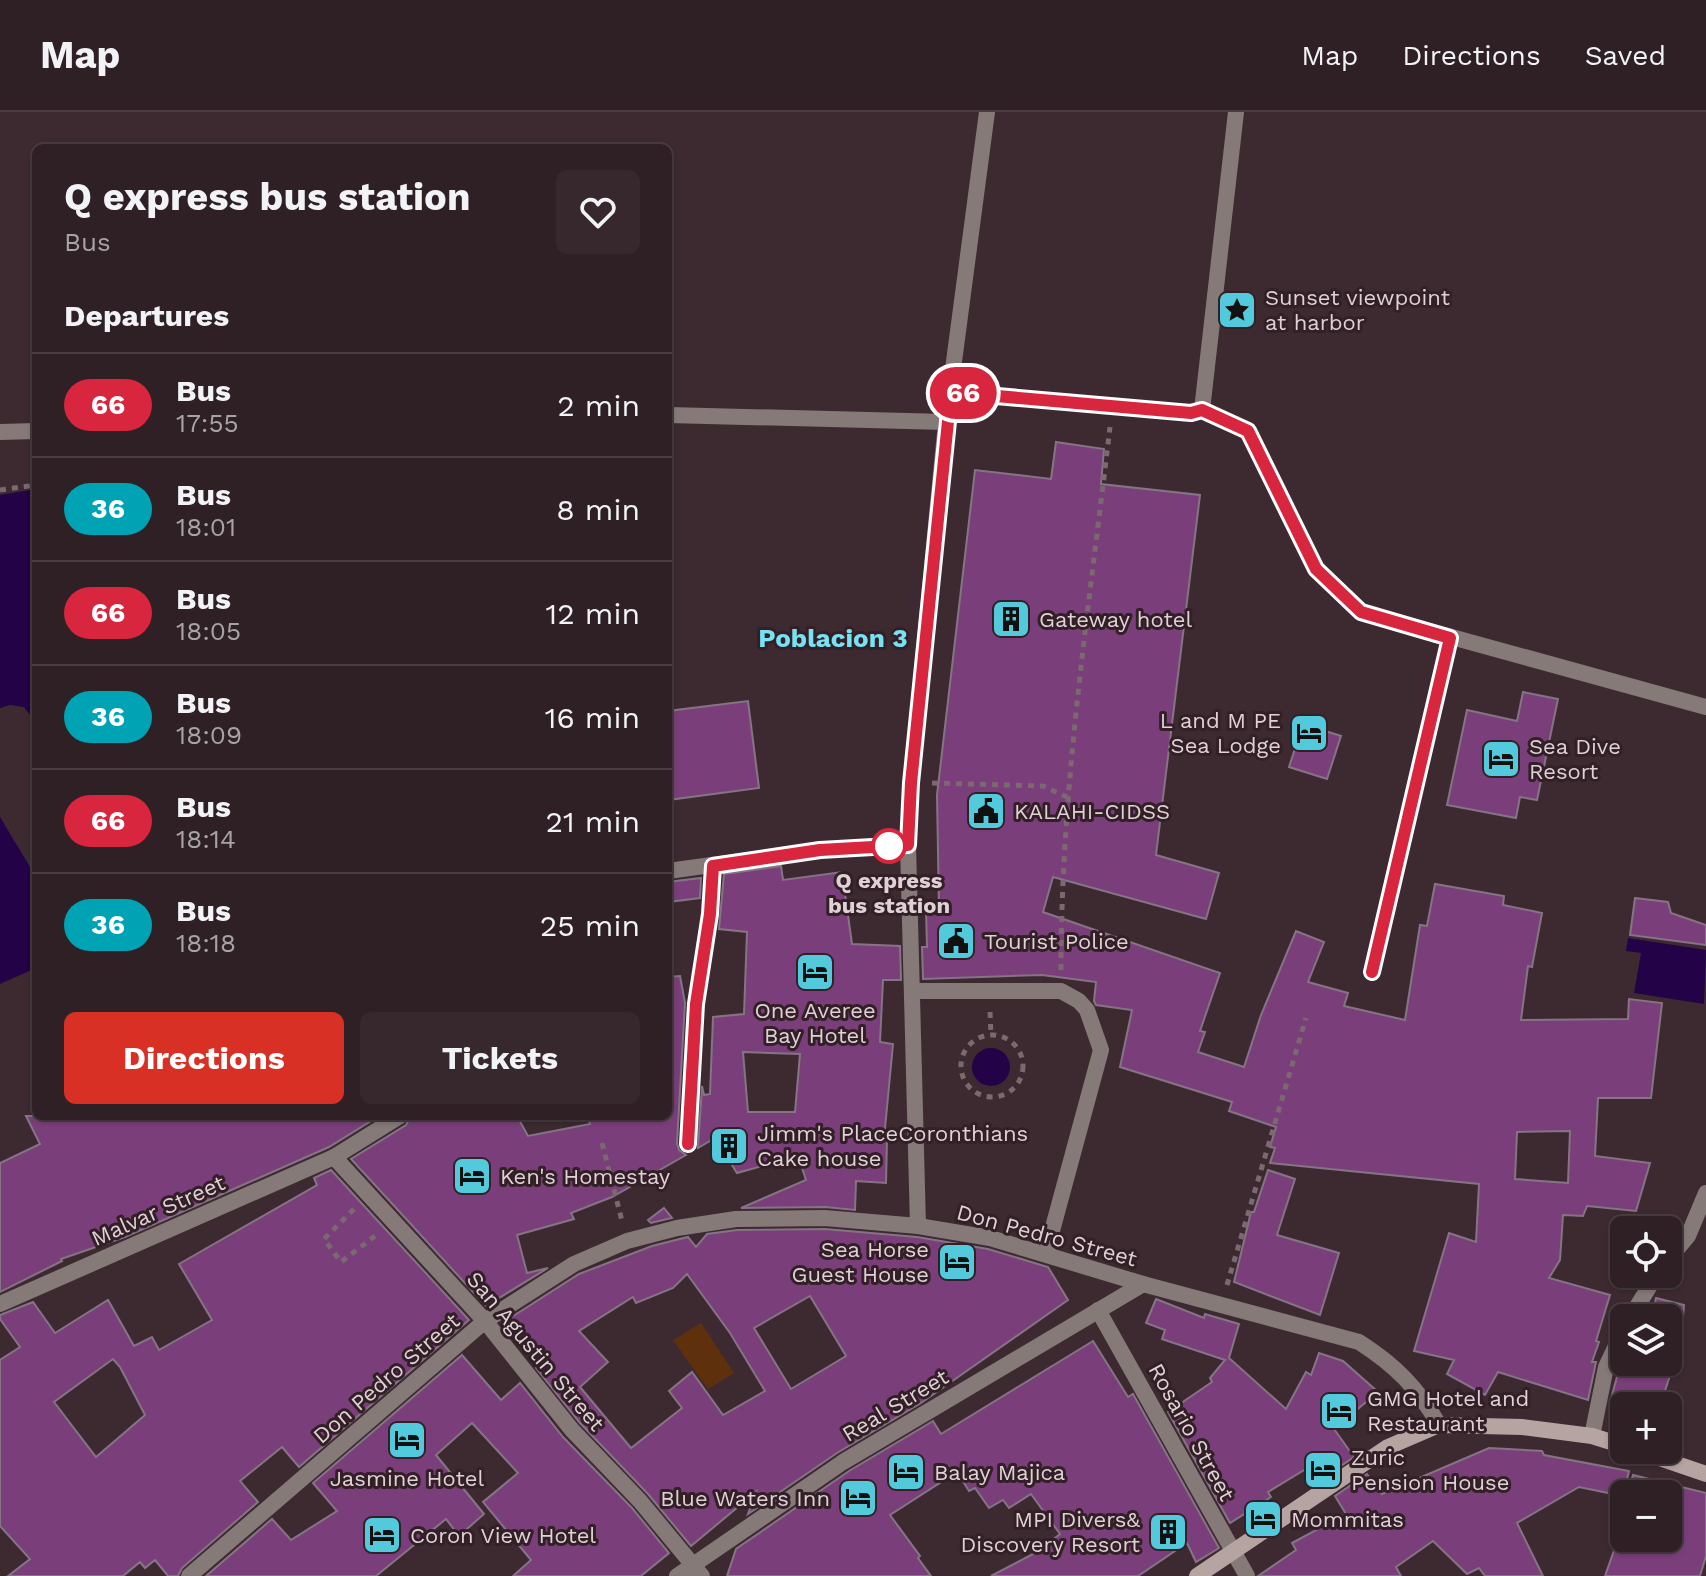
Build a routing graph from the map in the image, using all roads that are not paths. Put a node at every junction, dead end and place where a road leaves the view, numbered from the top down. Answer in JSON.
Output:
{"nodes":[{"id":1,"x":987,"y":112,"type":"edge"},
{"id":2,"x":1236,"y":112,"type":"edge"},
{"id":3,"x":951,"y":392,"type":"junction"},
{"id":4,"x":1202,"y":410,"type":"junction"},
{"id":5,"x":672,"y":415,"type":"edge"},
{"id":6,"x":946,"y":422,"type":"junction"},
{"id":7,"x":32,"y":431,"type":"edge"},
{"id":8,"x":0,"y":432,"type":"edge"},
{"id":9,"x":1450,"y":638,"type":"junction"},
{"id":10,"x":1706,"y":707,"type":"edge"},
{"id":11,"x":908,"y":845,"type":"junction"},
{"id":12,"x":713,"y":866,"type":"junction"},
{"id":13,"x":672,"y":871,"type":"edge"},
{"id":14,"x":1372,"y":972,"type":"dead end"},
{"id":15,"x":912,"y":991,"type":"junction"},
{"id":16,"x":394,"y":1120,"type":"edge"},
{"id":17,"x":688,"y":1144,"type":"dead end"},
{"id":18,"x":334,"y":1157,"type":"junction"},
{"id":19,"x":1706,"y":1193,"type":"edge"},
{"id":20,"x":918,"y":1226,"type":"junction"},
{"id":21,"x":1682,"y":1243,"type":"edge"},
{"id":22,"x":1046,"y":1253,"type":"junction"},
{"id":23,"x":1143,"y":1284,"type":"junction"},
{"id":24,"x":0,"y":1304,"type":"edge"},
{"id":25,"x":1098,"y":1310,"type":"junction"},
{"id":26,"x":485,"y":1321,"type":"junction"},
{"id":27,"x":1610,"y":1359,"type":"edge"},
{"id":28,"x":1439,"y":1425,"type":"junction"},
{"id":29,"x":1592,"y":1436,"type":"junction"},
{"id":30,"x":1610,"y":1442,"type":"edge"},
{"id":31,"x":1677,"y":1464,"type":"edge"},
{"id":32,"x":1706,"y":1474,"type":"edge"},
{"id":33,"x":1232,"y":1550,"type":"junction"},
{"id":34,"x":697,"y":1570,"type":"edge"},
{"id":35,"x":189,"y":1576,"type":"edge"},
{"id":36,"x":677,"y":1576,"type":"edge"},
{"id":37,"x":1197,"y":1576,"type":"edge"},
{"id":38,"x":1247,"y":1576,"type":"edge"}],
"edges":[{"from":1,"to":3,"type":"street"},
{"from":2,"to":4,"type":"street"},
{"from":3,"to":4,"type":"street"},
{"from":3,"to":6,"type":"street"},
{"from":4,"to":9,"type":"street"},
{"from":5,"to":6,"type":"street"},
{"from":6,"to":11,"type":"street"},
{"from":7,"to":8,"type":"street"},
{"from":9,"to":10,"type":"street"},
{"from":9,"to":14,"type":"street"},
{"from":11,"to":12,"type":"street"},
{"from":11,"to":15,"type":"street"},
{"from":12,"to":13,"type":"street"},
{"from":12,"to":17,"type":"street"},
{"from":15,"to":20,"type":"street"},
{"from":15,"to":22,"type":"street"},
{"from":16,"to":18,"type":"street","name":"Malvar Street"},
{"from":18,"to":24,"type":"street","name":"Malvar Street"},
{"from":18,"to":26,"type":"street","name":"San Agustin Street"},
{"from":19,"to":21,"type":"street"},
{"from":20,"to":22,"type":"street","name":"Don Pedro Street"},
{"from":20,"to":26,"type":"street","name":"Don Pedro Street"},
{"from":22,"to":23,"type":"street","name":"Don Pedro Street"},
{"from":23,"to":25,"type":"street","name":"Real Street"},
{"from":23,"to":28,"type":"street","name":"Don Pedro Street"},
{"from":25,"to":33,"type":"street","name":"Rosario Street"},
{"from":25,"to":34,"type":"street","name":"Real Street"},
{"from":26,"to":34,"type":"street","name":"San Agustin Street"},
{"from":26,"to":35,"type":"street","name":"Don Pedro Street"},
{"from":27,"to":29,"type":"street"},
{"from":28,"to":29,"type":"main road"},
{"from":28,"to":33,"type":"main road"},
{"from":29,"to":30,"type":"main road"},
{"from":31,"to":32,"type":"main road"},
{"from":33,"to":37,"type":"main road"},
{"from":33,"to":38,"type":"street","name":"Rosario Street"},
{"from":34,"to":36,"type":"street","name":"Real Street"}]}
